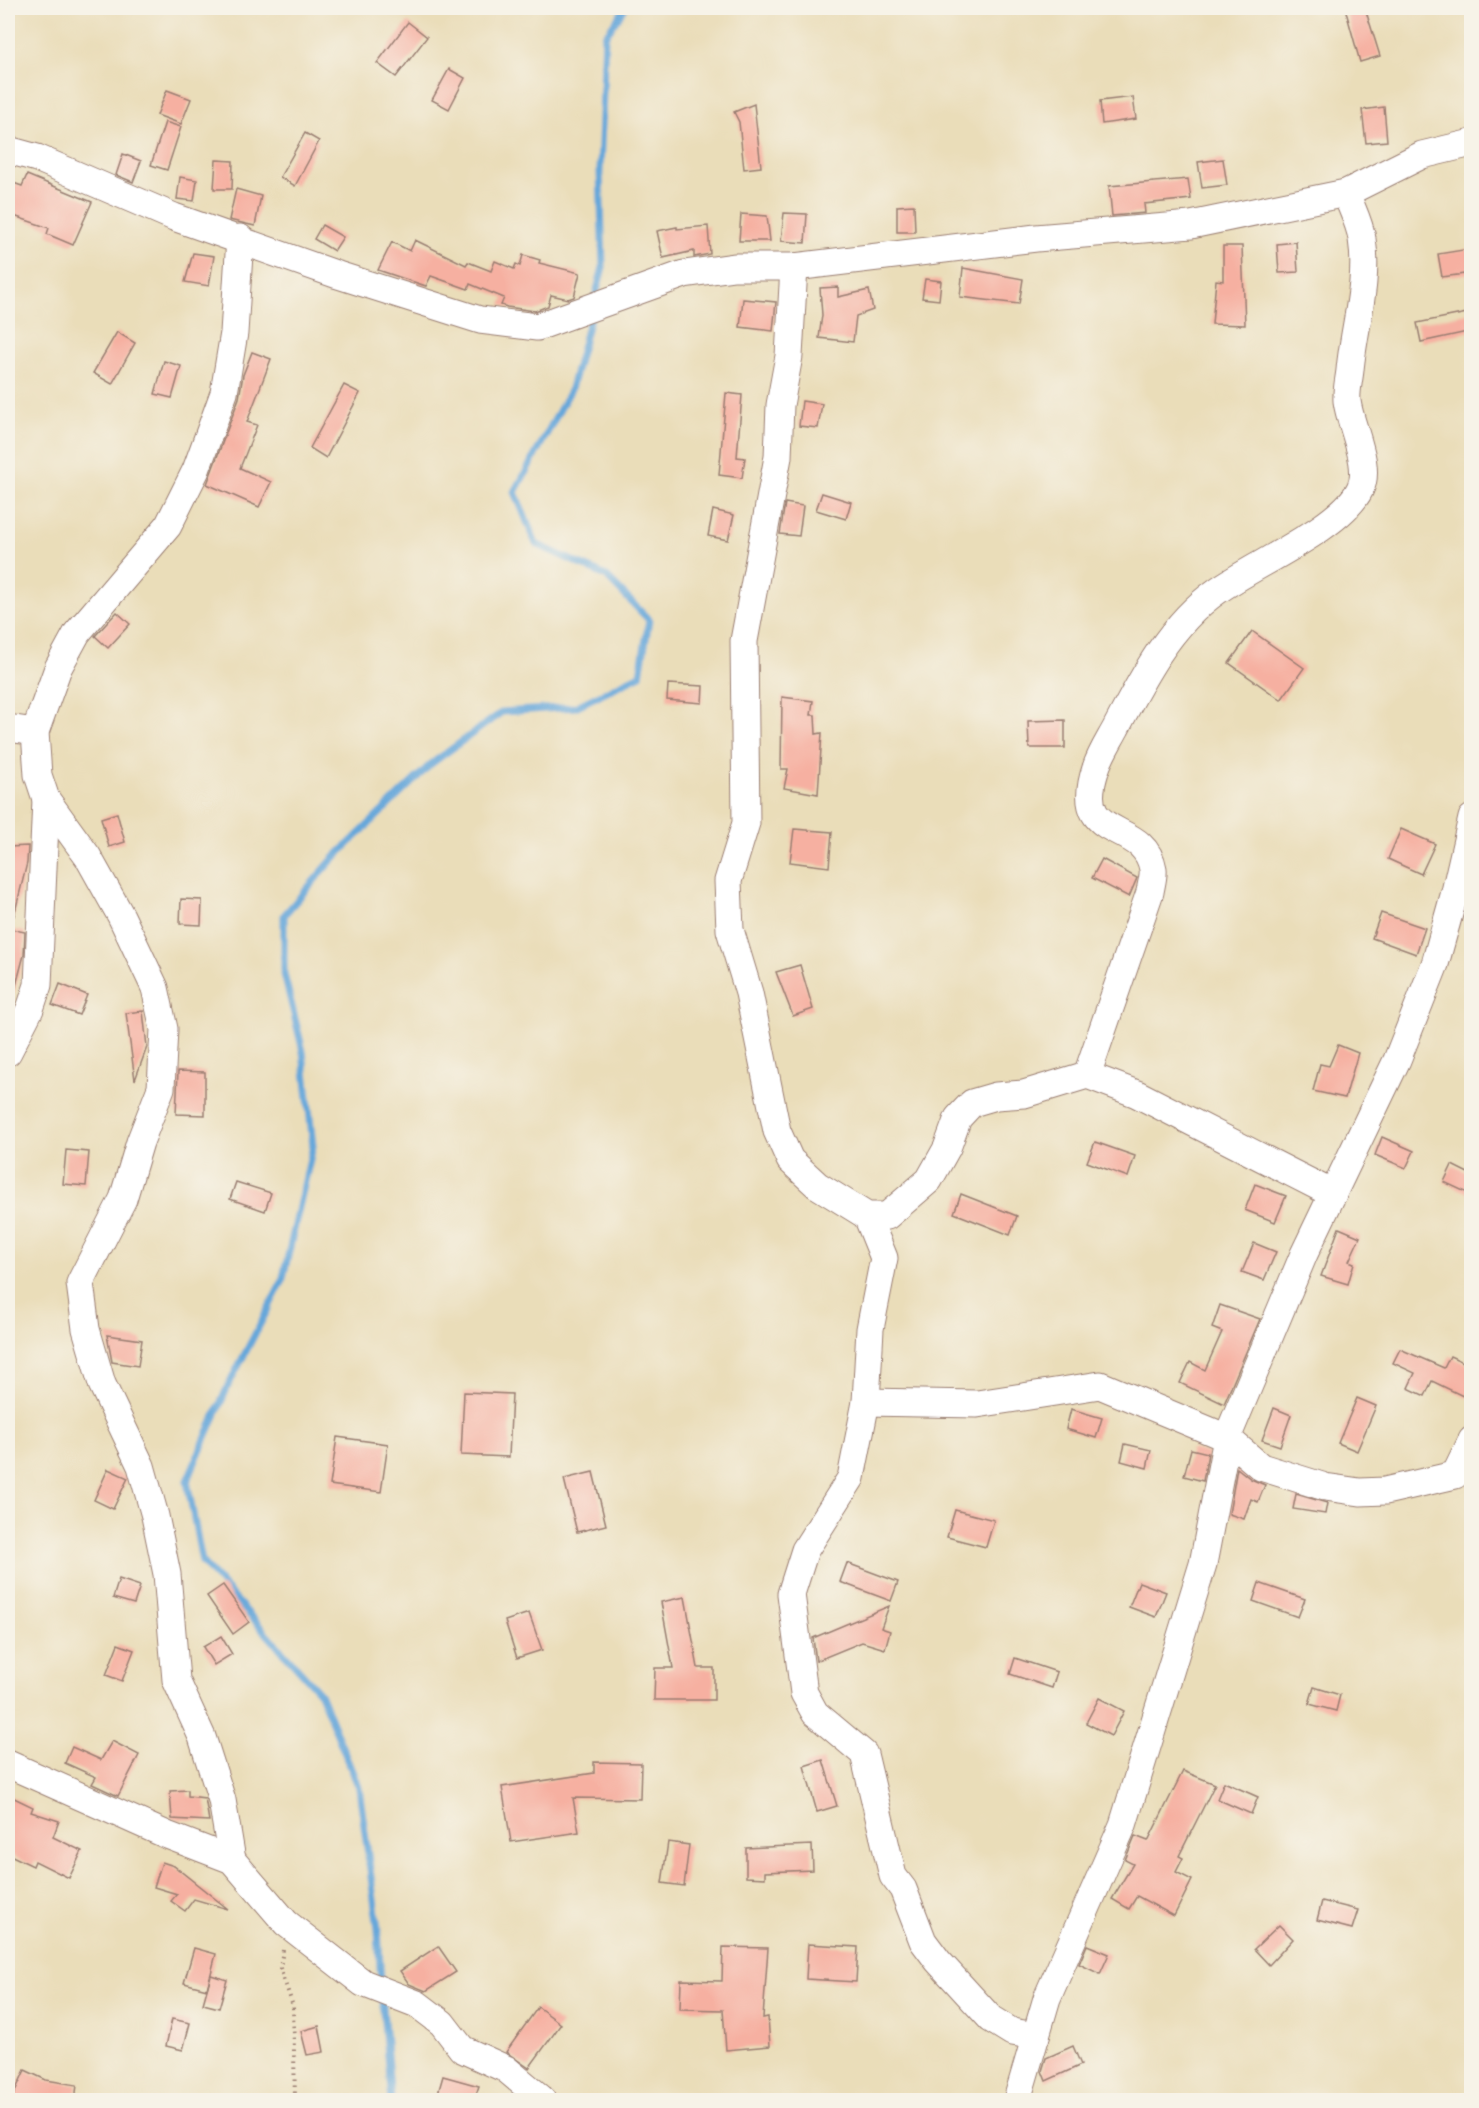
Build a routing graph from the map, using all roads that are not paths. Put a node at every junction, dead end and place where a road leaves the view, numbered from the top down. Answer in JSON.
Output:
{"nodes":[{"id":1,"x":1472,"y":143,"type":"edge"},
{"id":2,"x":8,"y":150,"type":"edge"},
{"id":3,"x":1346,"y":193,"type":"junction"},
{"id":4,"x":240,"y":238,"type":"junction"},
{"id":5,"x":794,"y":267,"type":"junction"},
{"id":6,"x":8,"y":728,"type":"edge"},
{"id":7,"x":35,"y":732,"type":"junction"},
{"id":8,"x":46,"y":800,"type":"junction"},
{"id":9,"x":1472,"y":818,"type":"edge"},
{"id":10,"x":8,"y":1052,"type":"edge"},
{"id":11,"x":1087,"y":1076,"type":"junction"},
{"id":12,"x":1333,"y":1194,"type":"junction"},
{"id":13,"x":867,"y":1216,"type":"junction"},
{"id":14,"x":866,"y":1402,"type":"junction"},
{"id":15,"x":1227,"y":1438,"type":"junction"},
{"id":16,"x":1472,"y":1440,"type":"edge"},
{"id":17,"x":8,"y":1764,"type":"edge"},
{"id":18,"x":232,"y":1860,"type":"junction"},
{"id":19,"x":1036,"y":2036,"type":"junction"},
{"id":20,"x":543,"y":2100,"type":"edge"},
{"id":21,"x":1017,"y":2100,"type":"edge"}],
"edges":[{"from":1,"to":3,"type":"street"},
{"from":2,"to":4,"type":"street"},
{"from":3,"to":5,"type":"street"},
{"from":3,"to":11,"type":"street"},
{"from":4,"to":5,"type":"street"},
{"from":4,"to":7,"type":"street"},
{"from":5,"to":13,"type":"street"},
{"from":6,"to":7,"type":"street"},
{"from":7,"to":8,"type":"street"},
{"from":8,"to":10,"type":"street"},
{"from":8,"to":18,"type":"street"},
{"from":9,"to":12,"type":"street"},
{"from":11,"to":12,"type":"street"},
{"from":11,"to":13,"type":"street"},
{"from":12,"to":15,"type":"street"},
{"from":13,"to":14,"type":"street"},
{"from":14,"to":15,"type":"street"},
{"from":14,"to":19,"type":"street"},
{"from":15,"to":16,"type":"street"},
{"from":15,"to":19,"type":"street"},
{"from":17,"to":18,"type":"street"},
{"from":18,"to":20,"type":"street"},
{"from":19,"to":21,"type":"street"}]}
